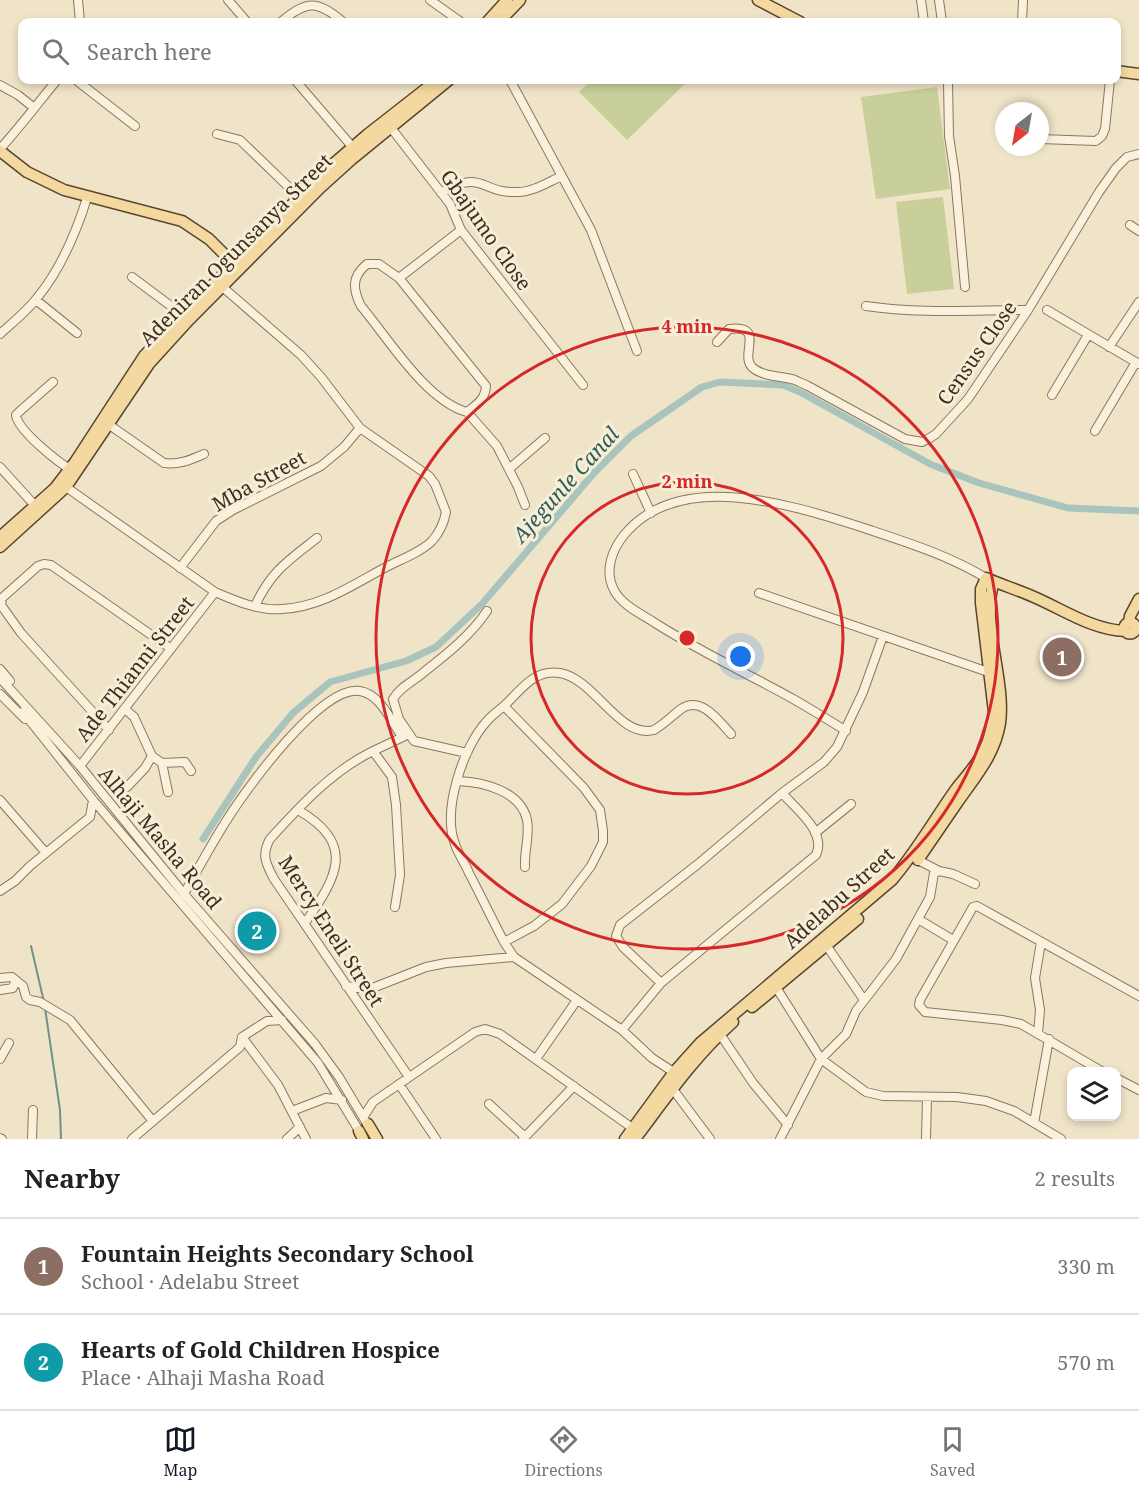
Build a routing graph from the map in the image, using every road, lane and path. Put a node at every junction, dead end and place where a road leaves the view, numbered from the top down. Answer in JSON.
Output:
{"nodes":[{"id":1,"x":78,"y":0,"type":"edge"},
{"id":2,"x":228,"y":0,"type":"edge"},
{"id":3,"x":430,"y":0,"type":"edge"},
{"id":4,"x":520,"y":0,"type":"edge"},
{"id":5,"x":758,"y":0,"type":"edge"},
{"id":6,"x":921,"y":0,"type":"edge"},
{"id":7,"x":939,"y":0,"type":"edge"},
{"id":8,"x":1023,"y":0,"type":"edge"},
{"id":9,"x":505,"y":1,"type":"edge"},
{"id":10,"x":80,"y":18,"type":"edge"},
{"id":11,"x":244,"y":18,"type":"edge"},
{"id":12,"x":286,"y":18,"type":"edge"},
{"id":13,"x":339,"y":18,"type":"edge"},
{"id":14,"x":455,"y":18,"type":"edge"},
{"id":15,"x":490,"y":18,"type":"edge"},
{"id":16,"x":503,"y":18,"type":"edge"},
{"id":17,"x":792,"y":18,"type":"edge"},
{"id":18,"x":923,"y":18,"type":"edge"},
{"id":19,"x":941,"y":18,"type":"edge"},
{"id":20,"x":1022,"y":18,"type":"edge"},
{"id":21,"x":1121,"y":72,"type":"edge"},
{"id":22,"x":1139,"y":74,"type":"edge"},
{"id":23,"x":53,"y":84,"type":"edge"},
{"id":24,"x":81,"y":84,"type":"edge"},
{"id":25,"x":298,"y":84,"type":"edge"},
{"id":26,"x":433,"y":84,"type":"edge"},
{"id":27,"x":444,"y":84,"type":"edge"},
{"id":28,"x":512,"y":84,"type":"edge"},
{"id":29,"x":948,"y":84,"type":"edge"},
{"id":30,"x":1110,"y":84,"type":"edge"},
{"id":31,"x":0,"y":85,"type":"edge"},
{"id":32,"x":33,"y":107,"type":"junction"},
{"id":33,"x":388,"y":125,"type":"junction"},
{"id":34,"x":135,"y":126,"type":"dead end"},
{"id":35,"x":217,"y":134,"type":"dead end"},
{"id":36,"x":1049,"y":139,"type":"edge"},
{"id":37,"x":0,"y":150,"type":"edge"},
{"id":38,"x":355,"y":151,"type":"junction"},
{"id":39,"x":1139,"y":154,"type":"edge"},
{"id":40,"x":562,"y":176,"type":"junction"},
{"id":41,"x":441,"y":193,"type":"junction"},
{"id":42,"x":299,"y":197,"type":"junction"},
{"id":43,"x":87,"y":198,"type":"junction"},
{"id":44,"x":1130,"y":225,"type":"dead end"},
{"id":45,"x":461,"y":230,"type":"junction"},
{"id":46,"x":1139,"y":231,"type":"edge"},
{"id":47,"x":234,"y":264,"type":"junction"},
{"id":48,"x":132,"y":277,"type":"dead end"},
{"id":49,"x":399,"y":278,"type":"junction"},
{"id":50,"x":219,"y":284,"type":"junction"},
{"id":51,"x":965,"y":287,"type":"dead end"},
{"id":52,"x":36,"y":300,"type":"junction"},
{"id":53,"x":1139,"y":302,"type":"edge"},
{"id":54,"x":866,"y":306,"type":"dead end"},
{"id":55,"x":1028,"y":309,"type":"junction"},
{"id":56,"x":1047,"y":310,"type":"dead end"},
{"id":57,"x":186,"y":317,"type":"junction"},
{"id":58,"x":77,"y":333,"type":"dead end"},
{"id":59,"x":0,"y":334,"type":"edge"},
{"id":60,"x":1088,"y":335,"type":"junction"},
{"id":61,"x":717,"y":342,"type":"dead end"},
{"id":62,"x":1109,"y":347,"type":"junction"},
{"id":63,"x":637,"y":351,"type":"dead end"},
{"id":64,"x":1137,"y":363,"type":"edge"},
{"id":65,"x":53,"y":382,"type":"dead end"},
{"id":66,"x":583,"y":384,"type":"dead end"},
{"id":67,"x":1052,"y":395,"type":"dead end"},
{"id":68,"x":466,"y":412,"type":"junction"},
{"id":69,"x":108,"y":424,"type":"junction"},
{"id":70,"x":360,"y":428,"type":"junction"},
{"id":71,"x":1095,"y":431,"type":"dead end"},
{"id":72,"x":545,"y":438,"type":"dead end"},
{"id":73,"x":204,"y":454,"type":"dead end"},
{"id":74,"x":0,"y":467,"type":"edge"},
{"id":75,"x":509,"y":469,"type":"junction"},
{"id":76,"x":73,"y":471,"type":"junction"},
{"id":77,"x":633,"y":474,"type":"dead end"},
{"id":78,"x":66,"y":487,"type":"junction"},
{"id":79,"x":525,"y":505,"type":"dead end"},
{"id":80,"x":38,"y":509,"type":"junction"},
{"id":81,"x":651,"y":513,"type":"junction"},
{"id":82,"x":0,"y":537,"type":"edge"},
{"id":83,"x":317,"y":538,"type":"dead end"},
{"id":84,"x":0,"y":547,"type":"edge"},
{"id":85,"x":180,"y":568,"type":"junction"},
{"id":86,"x":986,"y":578,"type":"junction"},
{"id":87,"x":215,"y":592,"type":"junction"},
{"id":88,"x":759,"y":593,"type":"dead end"},
{"id":89,"x":1139,"y":599,"type":"edge"},
{"id":90,"x":255,"y":606,"type":"junction"},
{"id":91,"x":487,"y":610,"type":"dead end"},
{"id":92,"x":1132,"y":628,"type":"edge"},
{"id":93,"x":883,"y":636,"type":"junction"},
{"id":94,"x":170,"y":648,"type":"junction"},
{"id":95,"x":0,"y":669,"type":"edge"},
{"id":96,"x":994,"y":674,"type":"junction"},
{"id":97,"x":0,"y":678,"type":"edge"},
{"id":98,"x":0,"y":684,"type":"edge"},
{"id":99,"x":0,"y":694,"type":"edge"},
{"id":100,"x":393,"y":699,"type":"junction"},
{"id":101,"x":378,"y":702,"type":"junction"},
{"id":102,"x":504,"y":706,"type":"junction"},
{"id":103,"x":125,"y":709,"type":"junction"},
{"id":104,"x":43,"y":730,"type":"junction"},
{"id":105,"x":109,"y":730,"type":"junction"},
{"id":106,"x":846,"y":731,"type":"junction"},
{"id":107,"x":731,"y":734,"type":"dead end"},
{"id":108,"x":405,"y":736,"type":"junction"},
{"id":109,"x":373,"y":752,"type":"junction"},
{"id":110,"x":467,"y":753,"type":"junction"},
{"id":111,"x":153,"y":756,"type":"junction"},
{"id":112,"x":162,"y":762,"type":"junction"},
{"id":113,"x":80,"y":766,"type":"junction"},
{"id":114,"x":191,"y":771,"type":"dead end"},
{"id":115,"x":458,"y":781,"type":"junction"},
{"id":116,"x":127,"y":786,"type":"dead end"},
{"id":117,"x":168,"y":792,"type":"dead end"},
{"id":118,"x":782,"y":793,"type":"junction"},
{"id":119,"x":0,"y":800,"type":"edge"},
{"id":120,"x":93,"y":800,"type":"junction"},
{"id":121,"x":850,"y":804,"type":"dead end"},
{"id":122,"x":297,"y":810,"type":"junction"},
{"id":123,"x":90,"y":817,"type":"junction"},
{"id":124,"x":107,"y":817,"type":"junction"},
{"id":125,"x":816,"y":833,"type":"junction"},
{"id":126,"x":46,"y":853,"type":"junction"},
{"id":127,"x":916,"y":856,"type":"junction"},
{"id":128,"x":525,"y":867,"type":"dead end"},
{"id":129,"x":156,"y":868,"type":"junction"},
{"id":130,"x":939,"y":871,"type":"junction"},
{"id":131,"x":975,"y":884,"type":"dead end"},
{"id":132,"x":0,"y":891,"type":"edge"},
{"id":133,"x":180,"y":893,"type":"junction"},
{"id":134,"x":395,"y":907,"type":"dead end"},
{"id":135,"x":918,"y":919,"type":"junction"},
{"id":136,"x":304,"y":923,"type":"junction"},
{"id":137,"x":952,"y":940,"type":"junction"},
{"id":138,"x":504,"y":942,"type":"junction"},
{"id":139,"x":1041,"y":942,"type":"junction"},
{"id":140,"x":825,"y":943,"type":"junction"},
{"id":141,"x":514,"y":957,"type":"junction"},
{"id":142,"x":0,"y":978,"type":"edge"},
{"id":143,"x":15,"y":981,"type":"junction"},
{"id":144,"x":661,"y":982,"type":"junction"},
{"id":145,"x":774,"y":984,"type":"junction"},
{"id":146,"x":346,"y":986,"type":"junction"},
{"id":147,"x":370,"y":989,"type":"junction"},
{"id":148,"x":0,"y":990,"type":"edge"},
{"id":149,"x":1139,"y":996,"type":"edge"},
{"id":150,"x":578,"y":1000,"type":"junction"},
{"id":151,"x":864,"y":1000,"type":"junction"},
{"id":152,"x":270,"y":1005,"type":"junction"},
{"id":153,"x":360,"y":1007,"type":"junction"},
{"id":154,"x":282,"y":1020,"type":"junction"},
{"id":155,"x":267,"y":1021,"type":"junction"},
{"id":156,"x":622,"y":1030,"type":"junction"},
{"id":157,"x":718,"y":1031,"type":"junction"},
{"id":158,"x":1038,"y":1034,"type":"junction"},
{"id":159,"x":242,"y":1037,"type":"junction"},
{"id":160,"x":1049,"y":1039,"type":"junction"},
{"id":161,"x":9,"y":1043,"type":"dead end"},
{"id":162,"x":0,"y":1059,"type":"edge"},
{"id":163,"x":536,"y":1059,"type":"junction"},
{"id":164,"x":821,"y":1059,"type":"junction"},
{"id":165,"x":1096,"y":1067,"type":"edge"},
{"id":166,"x":677,"y":1075,"type":"junction"},
{"id":167,"x":409,"y":1077,"type":"junction"},
{"id":168,"x":1121,"y":1080,"type":"edge"},
{"id":169,"x":330,"y":1082,"type":"junction"},
{"id":170,"x":399,"y":1084,"type":"junction"},
{"id":171,"x":574,"y":1086,"type":"junction"},
{"id":172,"x":1137,"y":1086,"type":"edge"},
{"id":173,"x":672,"y":1088,"type":"junction"},
{"id":174,"x":326,"y":1098,"type":"junction"},
{"id":175,"x":927,"y":1098,"type":"junction"},
{"id":176,"x":342,"y":1100,"type":"junction"},
{"id":177,"x":355,"y":1102,"type":"junction"},
{"id":178,"x":373,"y":1102,"type":"junction"},
{"id":179,"x":489,"y":1104,"type":"dead end"},
{"id":180,"x":33,"y":1110,"type":"dead end"},
{"id":181,"x":292,"y":1111,"type":"junction"},
{"id":182,"x":152,"y":1120,"type":"junction"},
{"id":183,"x":1034,"y":1122,"type":"junction"},
{"id":184,"x":788,"y":1125,"type":"junction"},
{"id":185,"x":300,"y":1127,"type":"junction"},
{"id":186,"x":364,"y":1130,"type":"edge"},
{"id":187,"x":636,"y":1133,"type":"edge"},
{"id":188,"x":1057,"y":1137,"type":"edge"},
{"id":189,"x":524,"y":1138,"type":"edge"},
{"id":190,"x":32,"y":1139,"type":"edge"},
{"id":191,"x":132,"y":1139,"type":"edge"},
{"id":192,"x":287,"y":1139,"type":"edge"},
{"id":193,"x":306,"y":1139,"type":"edge"},
{"id":194,"x":375,"y":1139,"type":"edge"},
{"id":195,"x":436,"y":1139,"type":"edge"},
{"id":196,"x":625,"y":1139,"type":"edge"},
{"id":197,"x":710,"y":1139,"type":"edge"},
{"id":198,"x":780,"y":1139,"type":"edge"},
{"id":199,"x":926,"y":1139,"type":"edge"}],
"edges":[{"from":1,"to":10,"type":"street"},
{"from":2,"to":11,"type":"street"},
{"from":3,"to":14,"type":"street"},
{"from":4,"to":16,"type":"main road"},
{"from":5,"to":17,"type":"main road"},
{"from":6,"to":18,"type":"street"},
{"from":7,"to":19,"type":"street"},
{"from":8,"to":20,"type":"street"},
{"from":9,"to":15,"type":"main road"},
{"from":12,"to":13,"type":"street"},
{"from":21,"to":22,"type":"main road"},
{"from":23,"to":32,"type":"street"},
{"from":24,"to":34,"type":"street"},
{"from":25,"to":38,"type":"street"},
{"from":26,"to":33,"type":"main road","name":"Adeniran Ogunsanya Street"},
{"from":27,"to":33,"type":"main road","name":"Adeniran Ogunsanya Street"},
{"from":28,"to":40,"type":"street"},
{"from":29,"to":51,"type":"street"},
{"from":30,"to":36,"type":"street"},
{"from":31,"to":32,"type":"street"},
{"from":32,"to":37,"type":"street"},
{"from":33,"to":38,"type":"main road","name":"Adeniran Ogunsanya Street"},
{"from":33,"to":41,"type":"street","name":"Gbajumo Close"},
{"from":35,"to":42,"type":"street"},
{"from":37,"to":43,"type":"main road"},
{"from":38,"to":42,"type":"main road","name":"Adeniran Ogunsanya Street"},
{"from":38,"to":50,"type":"main road","name":"Adeniran Ogunsanya Street"},
{"from":39,"to":55,"type":"street","name":"Census Close"},
{"from":40,"to":41,"type":"street"},
{"from":40,"to":63,"type":"street"},
{"from":41,"to":45,"type":"street","name":"Gbajumo Close"},
{"from":42,"to":47,"type":"main road","name":"Adeniran Ogunsanya Street"},
{"from":43,"to":47,"type":"main road"},
{"from":43,"to":52,"type":"street"},
{"from":44,"to":46,"type":"street"},
{"from":45,"to":49,"type":"street"},
{"from":45,"to":66,"type":"street","name":"Gbajumo Close"},
{"from":47,"to":50,"type":"main road","name":"Adeniran Ogunsanya Street"},
{"from":48,"to":57,"type":"street"},
{"from":49,"to":68,"type":"street"},
{"from":49,"to":68,"type":"street"},
{"from":50,"to":57,"type":"main road","name":"Adeniran Ogunsanya Street"},
{"from":50,"to":70,"type":"street"},
{"from":52,"to":58,"type":"street"},
{"from":52,"to":59,"type":"street"},
{"from":53,"to":62,"type":"street"},
{"from":54,"to":55,"type":"street"},
{"from":55,"to":61,"type":"street","name":"Census Close"},
{"from":56,"to":60,"type":"street"},
{"from":57,"to":69,"type":"main road","name":"Adeniran Ogunsanya Street"},
{"from":57,"to":76,"type":"main road","name":"Adeniran Ogunsanya Street"},
{"from":60,"to":62,"type":"street"},
{"from":60,"to":67,"type":"street"},
{"from":62,"to":64,"type":"street"},
{"from":64,"to":71,"type":"street"},
{"from":65,"to":76,"type":"street"},
{"from":68,"to":75,"type":"street"},
{"from":69,"to":73,"type":"street"},
{"from":69,"to":76,"type":"main road","name":"Adeniran Ogunsanya Street"},
{"from":70,"to":85,"type":"street","name":"Mba Street"},
{"from":70,"to":90,"type":"street"},
{"from":72,"to":75,"type":"street"},
{"from":74,"to":80,"type":"street"},
{"from":75,"to":79,"type":"street"},
{"from":76,"to":78,"type":"main road","name":"Adeniran Ogunsanya Street"},
{"from":76,"to":80,"type":"main road","name":"Adeniran Ogunsanya Street"},
{"from":77,"to":81,"type":"street"},
{"from":78,"to":80,"type":"main road","name":"Adeniran Ogunsanya Street"},
{"from":78,"to":85,"type":"street"},
{"from":80,"to":82,"type":"main road","name":"Adeniran Ogunsanya Street"},
{"from":80,"to":84,"type":"main road","name":"Adeniran Ogunsanya Street"},
{"from":81,"to":86,"type":"street"},
{"from":81,"to":106,"type":"street"},
{"from":83,"to":90,"type":"street"},
{"from":85,"to":87,"type":"street"},
{"from":86,"to":92,"type":"main road"},
{"from":86,"to":96,"type":"main road","name":"Adelabu Street"},
{"from":87,"to":90,"type":"street"},
{"from":87,"to":94,"type":"street","name":"Ade Thianni Street"},
{"from":88,"to":93,"type":"street"},
{"from":89,"to":92,"type":"main road"},
{"from":91,"to":100,"type":"street"},
{"from":93,"to":96,"type":"street"},
{"from":93,"to":106,"type":"street"},
{"from":94,"to":103,"type":"street","name":"Ade Thianni Street"},
{"from":94,"to":105,"type":"street"},
{"from":95,"to":104,"type":"street"},
{"from":96,"to":127,"type":"main road","name":"Adelabu Street"},
{"from":97,"to":104,"type":"street","name":"Alhaji Masha Road"},
{"from":98,"to":104,"type":"street","name":"Alhaji Masha Road"},
{"from":99,"to":104,"type":"street"},
{"from":100,"to":101,"type":"street"},
{"from":100,"to":108,"type":"street"},
{"from":101,"to":108,"type":"street"},
{"from":101,"to":133,"type":"street"},
{"from":102,"to":107,"type":"street"},
{"from":102,"to":110,"type":"street"},
{"from":102,"to":138,"type":"street"},
{"from":103,"to":105,"type":"street","name":"Ade Thianni Street"},
{"from":103,"to":111,"type":"street"},
{"from":104,"to":113,"type":"street","name":"Alhaji Masha Road"},
{"from":104,"to":120,"type":"street","name":"Alhaji Masha Road"},
{"from":105,"to":113,"type":"street","name":"Ade Thianni Street"},
{"from":106,"to":118,"type":"street"},
{"from":108,"to":109,"type":"street","name":"Mercy Eneli Street"},
{"from":108,"to":110,"type":"street"},
{"from":109,"to":122,"type":"street","name":"Mercy Eneli Street"},
{"from":109,"to":134,"type":"street"},
{"from":110,"to":115,"type":"street"},
{"from":111,"to":112,"type":"street"},
{"from":111,"to":116,"type":"street"},
{"from":112,"to":114,"type":"street"},
{"from":112,"to":117,"type":"street"},
{"from":113,"to":129,"type":"street","name":"Alhaji Masha Road"},
{"from":115,"to":128,"type":"street"},
{"from":115,"to":138,"type":"street"},
{"from":118,"to":125,"type":"street"},
{"from":118,"to":144,"type":"street"},
{"from":119,"to":126,"type":"street"},
{"from":120,"to":123,"type":"street"},
{"from":120,"to":124,"type":"street","name":"Alhaji Masha Road"},
{"from":121,"to":125,"type":"street"},
{"from":122,"to":136,"type":"street","name":"Mercy Eneli Street"},
{"from":122,"to":136,"type":"street"},
{"from":123,"to":124,"type":"street"},
{"from":123,"to":126,"type":"street"},
{"from":124,"to":129,"type":"street","name":"Alhaji Masha Road"},
{"from":125,"to":144,"type":"street"},
{"from":126,"to":132,"type":"street"},
{"from":127,"to":130,"type":"street"},
{"from":127,"to":140,"type":"main road","name":"Adelabu Street"},
{"from":129,"to":133,"type":"street","name":"Alhaji Masha Road"},
{"from":130,"to":131,"type":"street"},
{"from":130,"to":135,"type":"street"},
{"from":133,"to":152,"type":"street","name":"Alhaji Masha Road"},
{"from":133,"to":177,"type":"street","name":"Alhaji Masha Road"},
{"from":135,"to":137,"type":"street"},
{"from":135,"to":151,"type":"street"},
{"from":136,"to":146,"type":"street","name":"Mercy Eneli Street"},
{"from":137,"to":139,"type":"street"},
{"from":137,"to":158,"type":"street"},
{"from":138,"to":141,"type":"street"},
{"from":139,"to":149,"type":"street"},
{"from":139,"to":158,"type":"street"},
{"from":140,"to":145,"type":"main road","name":"Adelabu Street"},
{"from":140,"to":151,"type":"street"},
{"from":141,"to":147,"type":"street"},
{"from":141,"to":150,"type":"street"},
{"from":142,"to":143,"type":"street"},
{"from":143,"to":148,"type":"street"},
{"from":143,"to":182,"type":"street"},
{"from":144,"to":156,"type":"street"},
{"from":145,"to":157,"type":"main road","name":"Adelabu Street"},
{"from":145,"to":164,"type":"street"},
{"from":146,"to":147,"type":"street"},
{"from":146,"to":153,"type":"street","name":"Mercy Eneli Street"},
{"from":147,"to":153,"type":"street"},
{"from":150,"to":156,"type":"street"},
{"from":150,"to":163,"type":"street"},
{"from":151,"to":164,"type":"street"},
{"from":152,"to":154,"type":"street","name":"Alhaji Masha Road"},
{"from":152,"to":155,"type":"street"},
{"from":153,"to":167,"type":"street","name":"Mercy Eneli Street"},
{"from":154,"to":155,"type":"street"},
{"from":154,"to":169,"type":"street","name":"Alhaji Masha Road"},
{"from":155,"to":159,"type":"street"},
{"from":156,"to":166,"type":"street"},
{"from":157,"to":166,"type":"main road","name":"Adelabu Street"},
{"from":157,"to":184,"type":"street"},
{"from":158,"to":160,"type":"street"},
{"from":159,"to":181,"type":"street"},
{"from":159,"to":182,"type":"street"},
{"from":160,"to":165,"type":"street"},
{"from":160,"to":183,"type":"street"},
{"from":161,"to":162,"type":"street"},
{"from":163,"to":167,"type":"street"},
{"from":163,"to":171,"type":"street"},
{"from":164,"to":175,"type":"street"},
{"from":164,"to":184,"type":"street"},
{"from":166,"to":173,"type":"main road","name":"Adelabu Street"},
{"from":166,"to":187,"type":"main road","name":"Adelabu Street"},
{"from":167,"to":170,"type":"street"},
{"from":168,"to":172,"type":"street"},
{"from":169,"to":174,"type":"street"},
{"from":169,"to":176,"type":"street","name":"Alhaji Masha Road"},
{"from":170,"to":178,"type":"street"},
{"from":170,"to":195,"type":"street"},
{"from":171,"to":187,"type":"street"},
{"from":171,"to":189,"type":"street"},
{"from":173,"to":187,"type":"main road","name":"Adelabu Street"},
{"from":173,"to":197,"type":"street"},
{"from":174,"to":176,"type":"street"},
{"from":174,"to":181,"type":"street"},
{"from":175,"to":183,"type":"street"},
{"from":175,"to":199,"type":"street"},
{"from":176,"to":186,"type":"street","name":"Alhaji Masha Road"},
{"from":177,"to":178,"type":"street"},
{"from":177,"to":186,"type":"street","name":"Alhaji Masha Road"},
{"from":178,"to":186,"type":"street"},
{"from":179,"to":189,"type":"street"},
{"from":180,"to":190,"type":"street"},
{"from":181,"to":185,"type":"street"},
{"from":182,"to":191,"type":"street"},
{"from":183,"to":188,"type":"street"},
{"from":184,"to":198,"type":"street"},
{"from":185,"to":192,"type":"street"},
{"from":185,"to":193,"type":"street"},
{"from":186,"to":194,"type":"main road"},
{"from":187,"to":196,"type":"main road","name":"Adelabu Street"}]}
